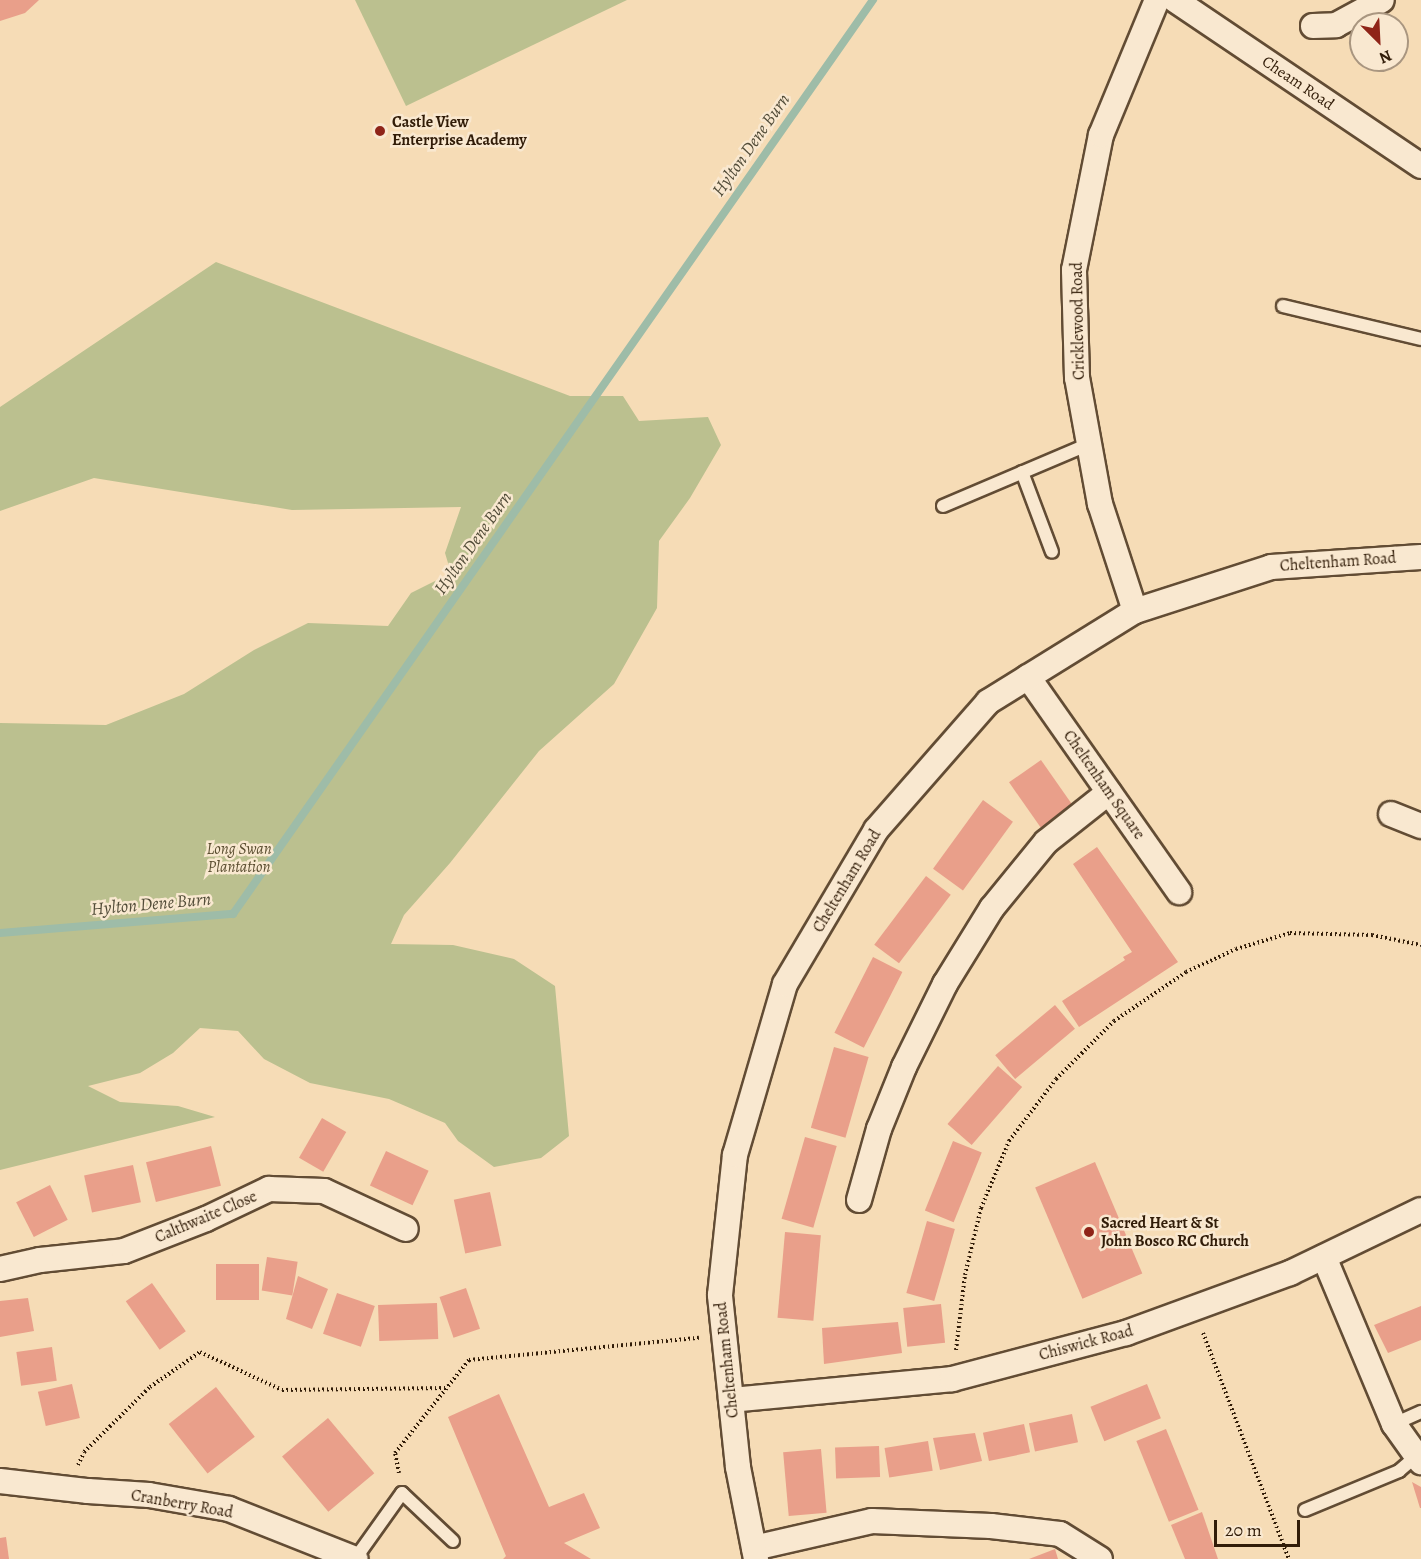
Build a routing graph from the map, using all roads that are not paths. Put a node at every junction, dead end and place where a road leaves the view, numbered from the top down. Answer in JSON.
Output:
{"nodes":[{"id":1,"x":1157,"y":0,"type":"edge"},
{"id":2,"x":1175,"y":0,"type":"edge"},
{"id":3,"x":1382,"y":0,"type":"edge"},
{"id":4,"x":1313,"y":26,"type":"dead end"},
{"id":5,"x":1421,"y":166,"type":"edge"},
{"id":6,"x":1283,"y":306,"type":"dead end"},
{"id":7,"x":1421,"y":339,"type":"edge"},
{"id":8,"x":1089,"y":444,"type":"junction"},
{"id":9,"x":1022,"y":472,"type":"junction"},
{"id":10,"x":943,"y":506,"type":"dead end"},
{"id":11,"x":1052,"y":552,"type":"dead end"},
{"id":12,"x":1421,"y":557,"type":"edge"},
{"id":13,"x":1135,"y":611,"type":"junction"},
{"id":14,"x":1028,"y":677,"type":"junction"},
{"id":15,"x":1109,"y":792,"type":"junction"},
{"id":16,"x":1391,"y":814,"type":"dead end"},
{"id":17,"x":1421,"y":826,"type":"edge"},
{"id":18,"x":1179,"y":892,"type":"dead end"},
{"id":19,"x":859,"y":1200,"type":"dead end"},
{"id":20,"x":1421,"y":1210,"type":"edge"},
{"id":21,"x":406,"y":1229,"type":"dead end"},
{"id":22,"x":1324,"y":1257,"type":"junction"},
{"id":23,"x":0,"y":1269,"type":"edge"},
{"id":24,"x":731,"y":1400,"type":"junction"},
{"id":25,"x":1421,"y":1412,"type":"edge"},
{"id":26,"x":1394,"y":1424,"type":"junction"},
{"id":27,"x":1419,"y":1459,"type":"edge"},
{"id":28,"x":0,"y":1481,"type":"edge"},
{"id":29,"x":1305,"y":1510,"type":"dead end"},
{"id":30,"x":453,"y":1541,"type":"dead end"},
{"id":31,"x":755,"y":1554,"type":"edge"},
{"id":32,"x":355,"y":1559,"type":"edge"},
{"id":33,"x":1100,"y":1559,"type":"edge"}],
"edges":[{"from":1,"to":8,"type":"street","name":"Cricklewood Road"},
{"from":2,"to":5,"type":"street","name":"Cheam Road"},
{"from":3,"to":4,"type":"street"},
{"from":6,"to":7,"type":"lane"},
{"from":8,"to":9,"type":"lane"},
{"from":8,"to":13,"type":"street","name":"Cricklewood Road"},
{"from":9,"to":10,"type":"lane"},
{"from":9,"to":11,"type":"lane"},
{"from":12,"to":13,"type":"street","name":"Cheltenham Road"},
{"from":13,"to":14,"type":"street","name":"Cheltenham Road"},
{"from":14,"to":15,"type":"street","name":"Cheltenham Square"},
{"from":14,"to":24,"type":"street","name":"Cheltenham Road"},
{"from":15,"to":18,"type":"street","name":"Cheltenham Square"},
{"from":15,"to":19,"type":"street"},
{"from":16,"to":17,"type":"street"},
{"from":20,"to":22,"type":"street","name":"Chiswick Road"},
{"from":21,"to":23,"type":"street","name":"Calthwaite Close"},
{"from":22,"to":24,"type":"street","name":"Chiswick Road"},
{"from":22,"to":26,"type":"street"},
{"from":24,"to":31,"type":"street","name":"Cheltenham Road"},
{"from":25,"to":26,"type":"lane"},
{"from":26,"to":27,"type":"street"},
{"from":27,"to":29,"type":"lane"},
{"from":28,"to":32,"type":"street","name":"Cranberry Road"},
{"from":30,"to":32,"type":"lane"},
{"from":31,"to":33,"type":"street","name":"Cheltenham Road"}]}
